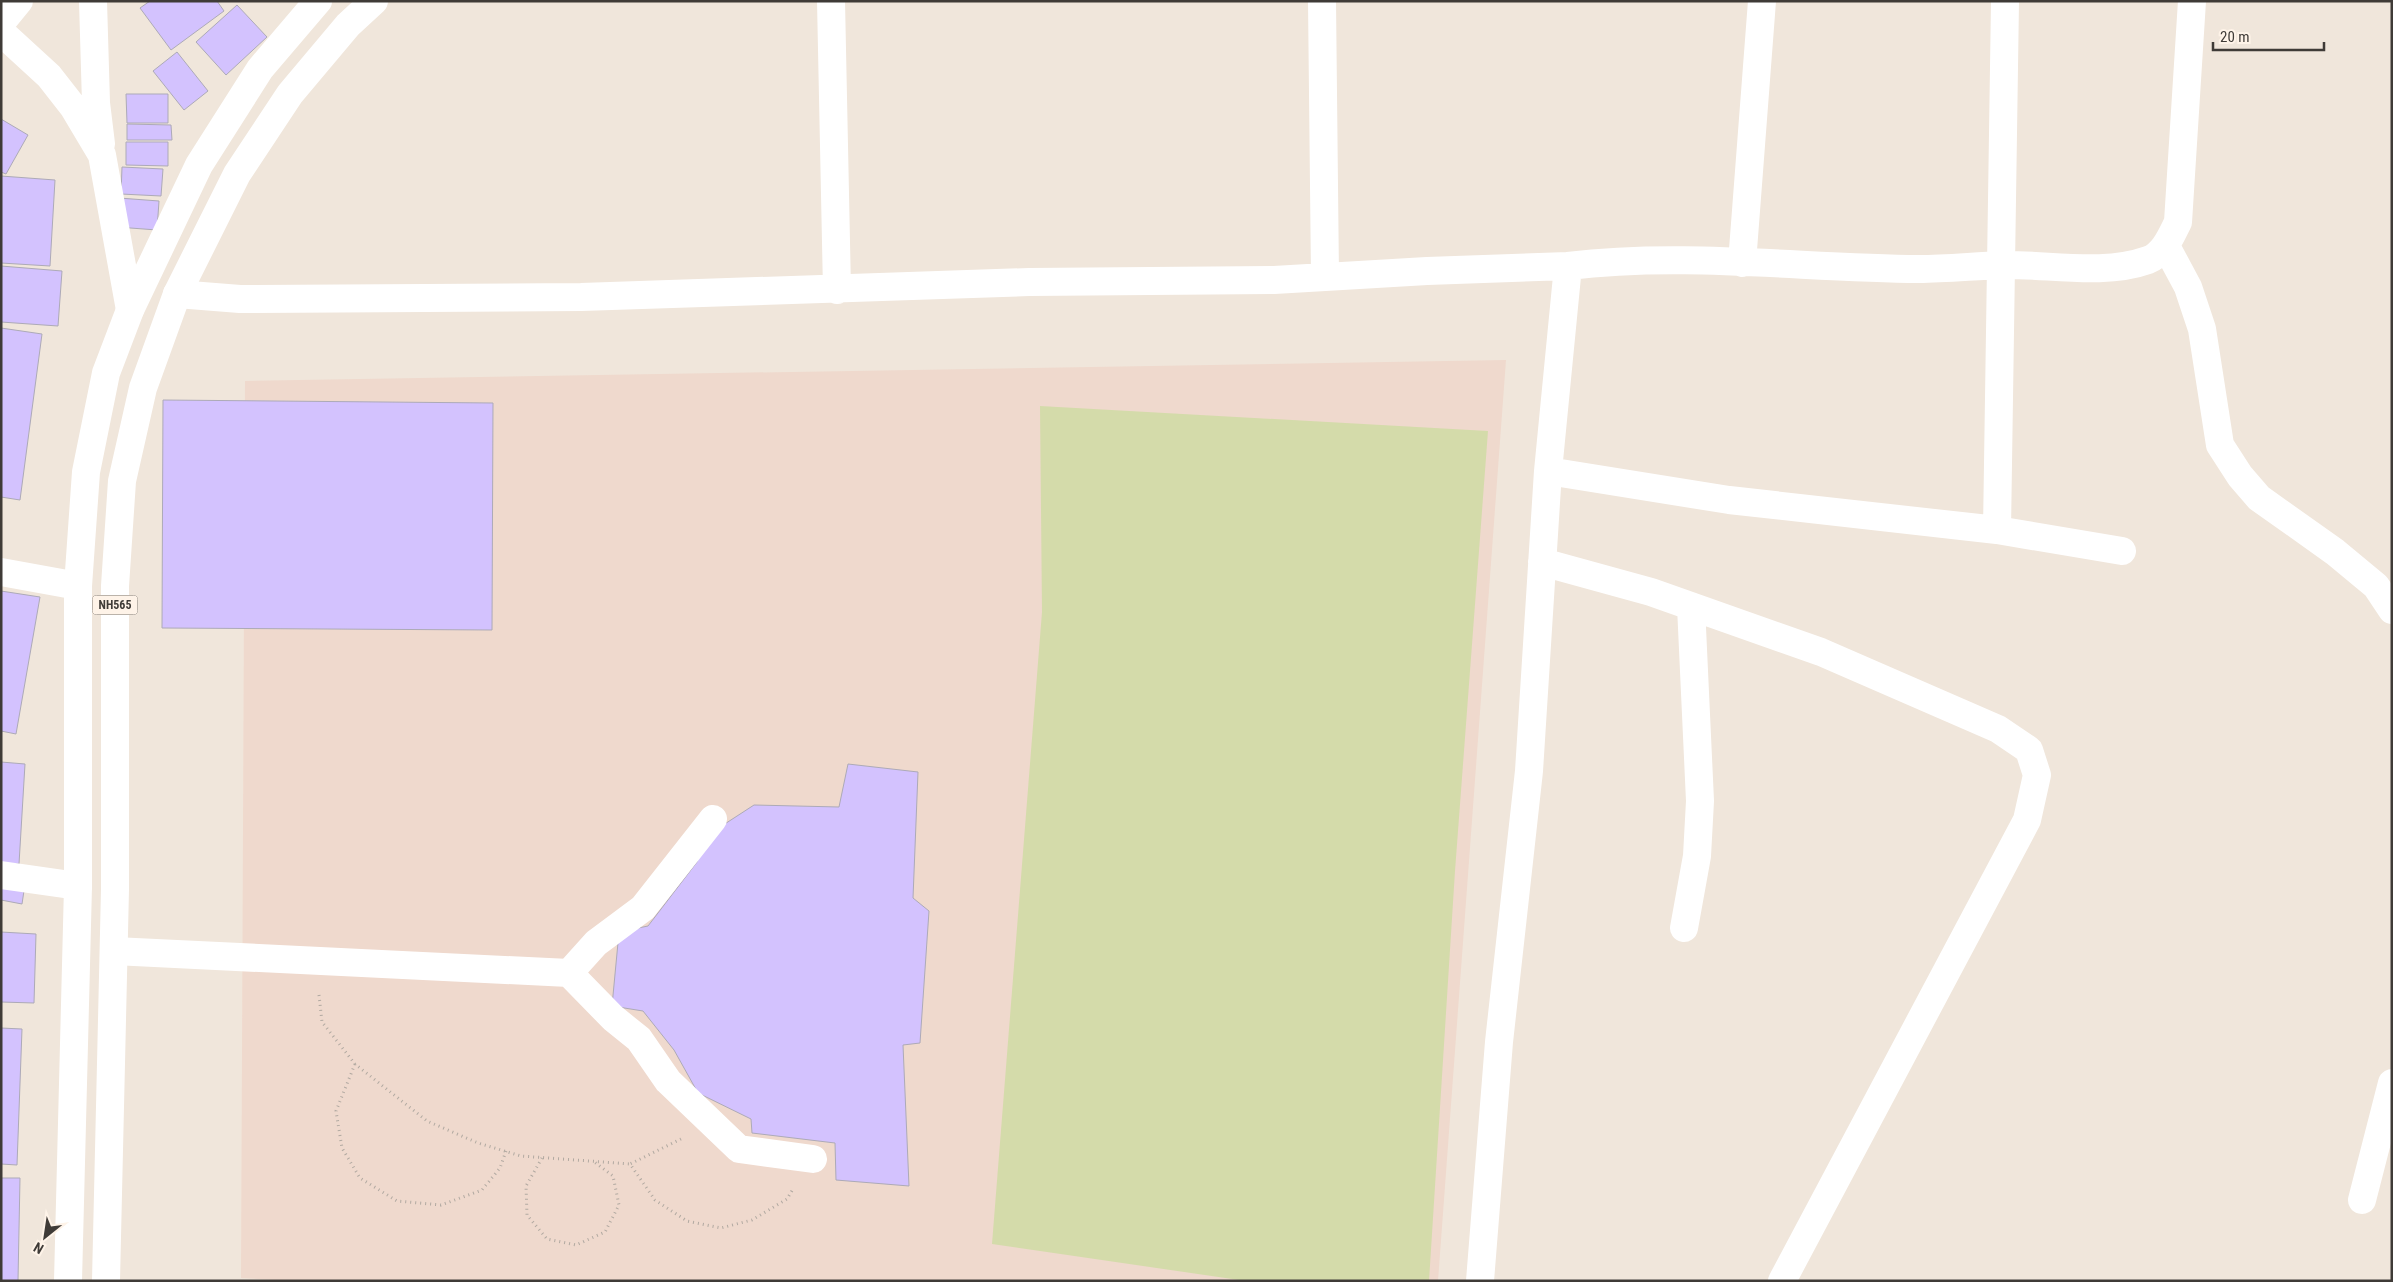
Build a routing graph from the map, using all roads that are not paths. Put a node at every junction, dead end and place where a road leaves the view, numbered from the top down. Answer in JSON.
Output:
{"nodes":[{"id":1,"x":19,"y":1,"type":"edge"},
{"id":2,"x":93,"y":1,"type":"edge"},
{"id":3,"x":318,"y":1,"type":"edge"},
{"id":4,"x":374,"y":1,"type":"edge"},
{"id":5,"x":831,"y":1,"type":"edge"},
{"id":6,"x":1322,"y":1,"type":"edge"},
{"id":7,"x":1762,"y":1,"type":"edge"},
{"id":8,"x":2005,"y":1,"type":"edge"},
{"id":9,"x":2192,"y":1,"type":"edge"},
{"id":10,"x":4,"y":37,"type":"edge"},
{"id":11,"x":102,"y":155,"type":"junction"},
{"id":12,"x":2166,"y":246,"type":"junction"},
{"id":13,"x":1742,"y":263,"type":"junction"},
{"id":14,"x":2003,"y":265,"type":"junction"},
{"id":15,"x":1568,"y":266,"type":"junction"},
{"id":16,"x":1325,"y":277,"type":"junction"},
{"id":17,"x":837,"y":290,"type":"junction"},
{"id":18,"x":177,"y":294,"type":"junction"},
{"id":19,"x":130,"y":310,"type":"junction"},
{"id":20,"x":1548,"y":471,"type":"junction"},
{"id":21,"x":1997,"y":530,"type":"junction"},
{"id":22,"x":2122,"y":551,"type":"dead end"},
{"id":23,"x":1542,"y":562,"type":"junction"},
{"id":24,"x":1,"y":572,"type":"edge"},
{"id":25,"x":78,"y":586,"type":"junction"},
{"id":26,"x":1691,"y":606,"type":"junction"},
{"id":27,"x":2392,"y":610,"type":"edge"},
{"id":28,"x":714,"y":819,"type":"dead end"},
{"id":29,"x":1,"y":875,"type":"edge"},
{"id":30,"x":78,"y":886,"type":"junction"},
{"id":31,"x":1684,"y":928,"type":"dead end"},
{"id":32,"x":114,"y":951,"type":"junction"},
{"id":33,"x":569,"y":973,"type":"junction"},
{"id":34,"x":2392,"y":1083,"type":"edge"},
{"id":35,"x":813,"y":1159,"type":"dead end"},
{"id":36,"x":2362,"y":1200,"type":"dead end"},
{"id":37,"x":68,"y":1281,"type":"edge"},
{"id":38,"x":106,"y":1281,"type":"edge"},
{"id":39,"x":1480,"y":1281,"type":"edge"},
{"id":40,"x":1782,"y":1281,"type":"edge"}],
"edges":[{"from":1,"to":10,"type":"main road"},
{"from":2,"to":11,"type":"main road"},
{"from":3,"to":19,"type":"main road","number":"NH565"},
{"from":4,"to":18,"type":"main road","number":"NH565"},
{"from":5,"to":17,"type":"main road"},
{"from":6,"to":16,"type":"main road"},
{"from":7,"to":13,"type":"main road"},
{"from":8,"to":14,"type":"main road"},
{"from":9,"to":12,"type":"main road"},
{"from":10,"to":11,"type":"main road"},
{"from":11,"to":19,"type":"main road"},
{"from":12,"to":14,"type":"main road"},
{"from":12,"to":27,"type":"main road"},
{"from":13,"to":14,"type":"main road"},
{"from":13,"to":15,"type":"main road"},
{"from":14,"to":21,"type":"main road"},
{"from":15,"to":16,"type":"main road"},
{"from":15,"to":20,"type":"main road"},
{"from":16,"to":17,"type":"main road"},
{"from":17,"to":18,"type":"main road"},
{"from":18,"to":32,"type":"main road","number":"NH565"},
{"from":19,"to":25,"type":"main road","number":"NH565"},
{"from":20,"to":21,"type":"main road"},
{"from":20,"to":23,"type":"main road"},
{"from":21,"to":22,"type":"main road"},
{"from":23,"to":26,"type":"main road"},
{"from":23,"to":39,"type":"main road"},
{"from":24,"to":25,"type":"main road"},
{"from":25,"to":30,"type":"main road","number":"NH565"},
{"from":26,"to":31,"type":"main road"},
{"from":26,"to":40,"type":"main road"},
{"from":28,"to":33,"type":"main road"},
{"from":29,"to":30,"type":"main road"},
{"from":30,"to":37,"type":"main road","number":"NH565"},
{"from":32,"to":33,"type":"main road"},
{"from":32,"to":38,"type":"main road","number":"NH565"},
{"from":33,"to":35,"type":"main road"},
{"from":34,"to":36,"type":"main road"}]}
